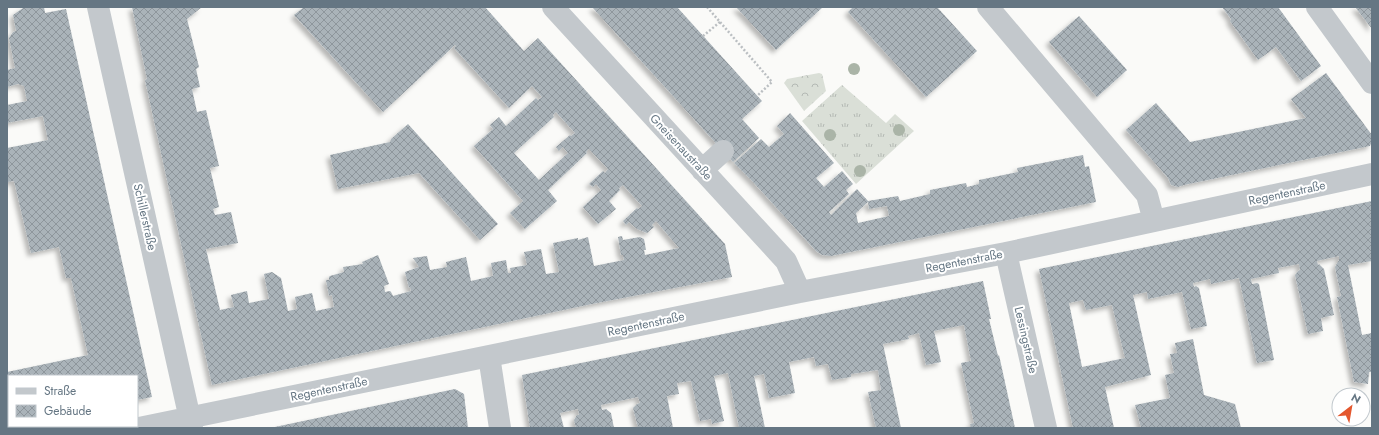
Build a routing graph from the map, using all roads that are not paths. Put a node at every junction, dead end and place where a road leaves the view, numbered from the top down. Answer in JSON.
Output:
{"nodes":[{"id":1,"x":98,"y":7,"type":"edge"},
{"id":2,"x":553,"y":7,"type":"edge"},
{"id":3,"x":988,"y":7,"type":"edge"},
{"id":4,"x":1317,"y":7,"type":"edge"},
{"id":5,"x":1372,"y":83,"type":"edge"},
{"id":6,"x":723,"y":151,"type":"dead end"},
{"id":7,"x":702,"y":170,"type":"junction"},
{"id":8,"x":1372,"y":174,"type":"edge"},
{"id":9,"x":1154,"y":221,"type":"junction"},
{"id":10,"x":1006,"y":253,"type":"junction"},
{"id":11,"x":800,"y":292,"type":"junction"},
{"id":12,"x":489,"y":356,"type":"junction"},
{"id":13,"x":191,"y":423,"type":"edge"},
{"id":14,"x":139,"y":428,"type":"edge"},
{"id":15,"x":500,"y":428,"type":"edge"},
{"id":16,"x":1046,"y":428,"type":"edge"}],
"edges":[{"from":1,"to":13,"type":"street","name":"Schillerstraße"},
{"from":2,"to":7,"type":"street","name":"Gneisenaustraße"},
{"from":3,"to":9,"type":"street"},
{"from":4,"to":5,"type":"street"},
{"from":6,"to":7,"type":"street"},
{"from":7,"to":11,"type":"street","name":"Gneisenaustraße"},
{"from":8,"to":9,"type":"street","name":"Regentenstraße"},
{"from":9,"to":10,"type":"street","name":"Regentenstraße"},
{"from":10,"to":11,"type":"street","name":"Regentenstraße"},
{"from":10,"to":16,"type":"street","name":"Lessingstraße"},
{"from":11,"to":12,"type":"street","name":"Regentenstraße"},
{"from":12,"to":13,"type":"street","name":"Regentenstraße"},
{"from":12,"to":15,"type":"street"},
{"from":13,"to":14,"type":"street","name":"Regentenstraße"}]}
